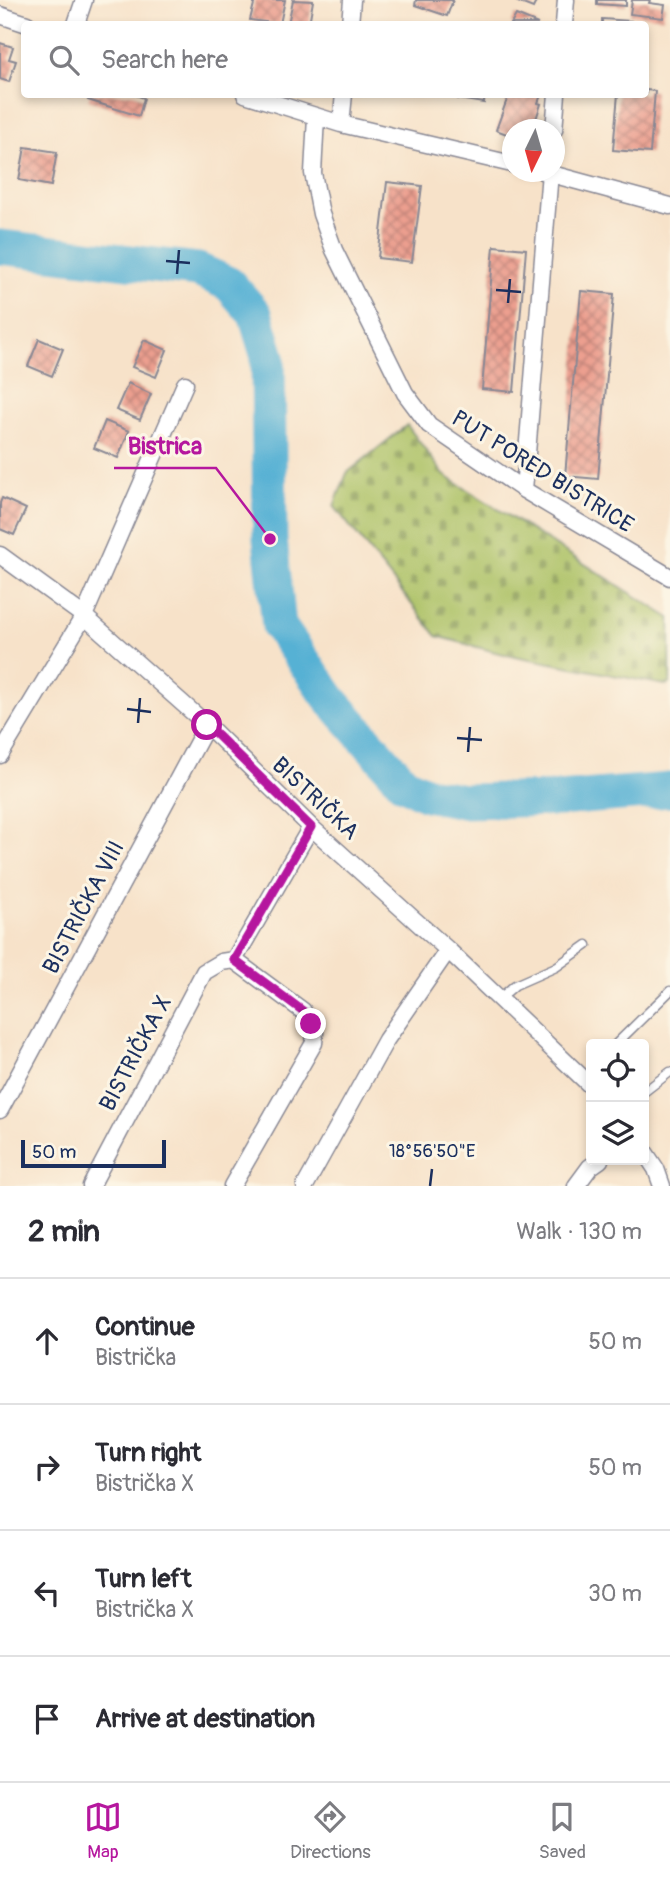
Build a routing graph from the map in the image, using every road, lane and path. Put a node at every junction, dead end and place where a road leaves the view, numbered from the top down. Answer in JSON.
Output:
{"nodes":[{"id":1,"x":84,"y":0,"type":"edge"},
{"id":2,"x":352,"y":0,"type":"edge"},
{"id":3,"x":566,"y":0,"type":"edge"},
{"id":4,"x":0,"y":15,"type":"edge"},
{"id":5,"x":77,"y":21,"type":"edge"},
{"id":6,"x":350,"y":21,"type":"edge"},
{"id":7,"x":564,"y":21,"type":"edge"},
{"id":8,"x":21,"y":22,"type":"edge"},
{"id":9,"x":258,"y":98,"type":"edge"},
{"id":10,"x":344,"y":98,"type":"edge"},
{"id":11,"x":557,"y":98,"type":"edge"},
{"id":12,"x":316,"y":117,"type":"junction"},
{"id":13,"x":555,"y":119,"type":"edge"},
{"id":14,"x":341,"y":124,"type":"junction"},
{"id":15,"x":502,"y":161,"type":"edge"},
{"id":16,"x":565,"y":177,"type":"edge"},
{"id":17,"x":547,"y":182,"type":"edge"},
{"id":18,"x":670,"y":206,"type":"edge"},
{"id":19,"x":185,"y":384,"type":"dead end"},
{"id":20,"x":524,"y":490,"type":"junction"},
{"id":21,"x":0,"y":555,"type":"edge"},
{"id":22,"x":670,"y":578,"type":"edge"},
{"id":23,"x":84,"y":616,"type":"junction"},
{"id":24,"x":207,"y":725,"type":"junction"},
{"id":25,"x":0,"y":755,"type":"edge"},
{"id":26,"x":311,"y":827,"type":"junction"},
{"id":27,"x":587,"y":945,"type":"dead end"},
{"id":28,"x":448,"y":950,"type":"junction"},
{"id":29,"x":234,"y":960,"type":"junction"},
{"id":30,"x":670,"y":991,"type":"edge"},
{"id":31,"x":499,"y":999,"type":"junction"},
{"id":32,"x":621,"y":1039,"type":"edge"},
{"id":33,"x":670,"y":1072,"type":"edge"},
{"id":34,"x":586,"y":1075,"type":"edge"},
{"id":35,"x":649,"y":1088,"type":"edge"},
{"id":36,"x":0,"y":1110,"type":"edge"},
{"id":37,"x":649,"y":1158,"type":"edge"},
{"id":38,"x":593,"y":1165,"type":"edge"},
{"id":39,"x":91,"y":1186,"type":"edge"},
{"id":40,"x":232,"y":1186,"type":"edge"},
{"id":41,"x":305,"y":1186,"type":"edge"},
{"id":42,"x":576,"y":1186,"type":"edge"},
{"id":43,"x":662,"y":1186,"type":"edge"}],
"edges":[{"from":1,"to":5,"type":"street"},
{"from":2,"to":6,"type":"street"},
{"from":3,"to":7,"type":"street"},
{"from":4,"to":8,"type":"street"},
{"from":9,"to":12,"type":"street"},
{"from":10,"to":14,"type":"street"},
{"from":11,"to":13,"type":"street"},
{"from":12,"to":14,"type":"street"},
{"from":12,"to":20,"type":"street","name":"PUT PORED BISTRICE"},
{"from":14,"to":15,"type":"street"},
{"from":16,"to":18,"type":"street"},
{"from":17,"to":20,"type":"street"},
{"from":19,"to":23,"type":"street"},
{"from":20,"to":22,"type":"street","name":"PUT PORED BISTRICE"},
{"from":21,"to":23,"type":"street","name":"BISTRIČKA"},
{"from":23,"to":24,"type":"street","name":"BISTRIČKA"},
{"from":23,"to":25,"type":"street"},
{"from":24,"to":26,"type":"street","name":"BISTRIČKA"},
{"from":24,"to":36,"type":"street","name":"BISTRIČKA VIII"},
{"from":26,"to":28,"type":"street","name":"BISTRIČKA"},
{"from":26,"to":29,"type":"street"},
{"from":27,"to":31,"type":"lane"},
{"from":28,"to":31,"type":"street","name":"BISTRIČKA"},
{"from":28,"to":41,"type":"street"},
{"from":29,"to":39,"type":"street","name":"BISTRIČKA X"},
{"from":29,"to":40,"type":"street"},
{"from":30,"to":32,"type":"lane"},
{"from":31,"to":34,"type":"street","name":"BISTRIČKA"},
{"from":33,"to":35,"type":"lane"},
{"from":37,"to":43,"type":"street"},
{"from":38,"to":42,"type":"street"}]}
